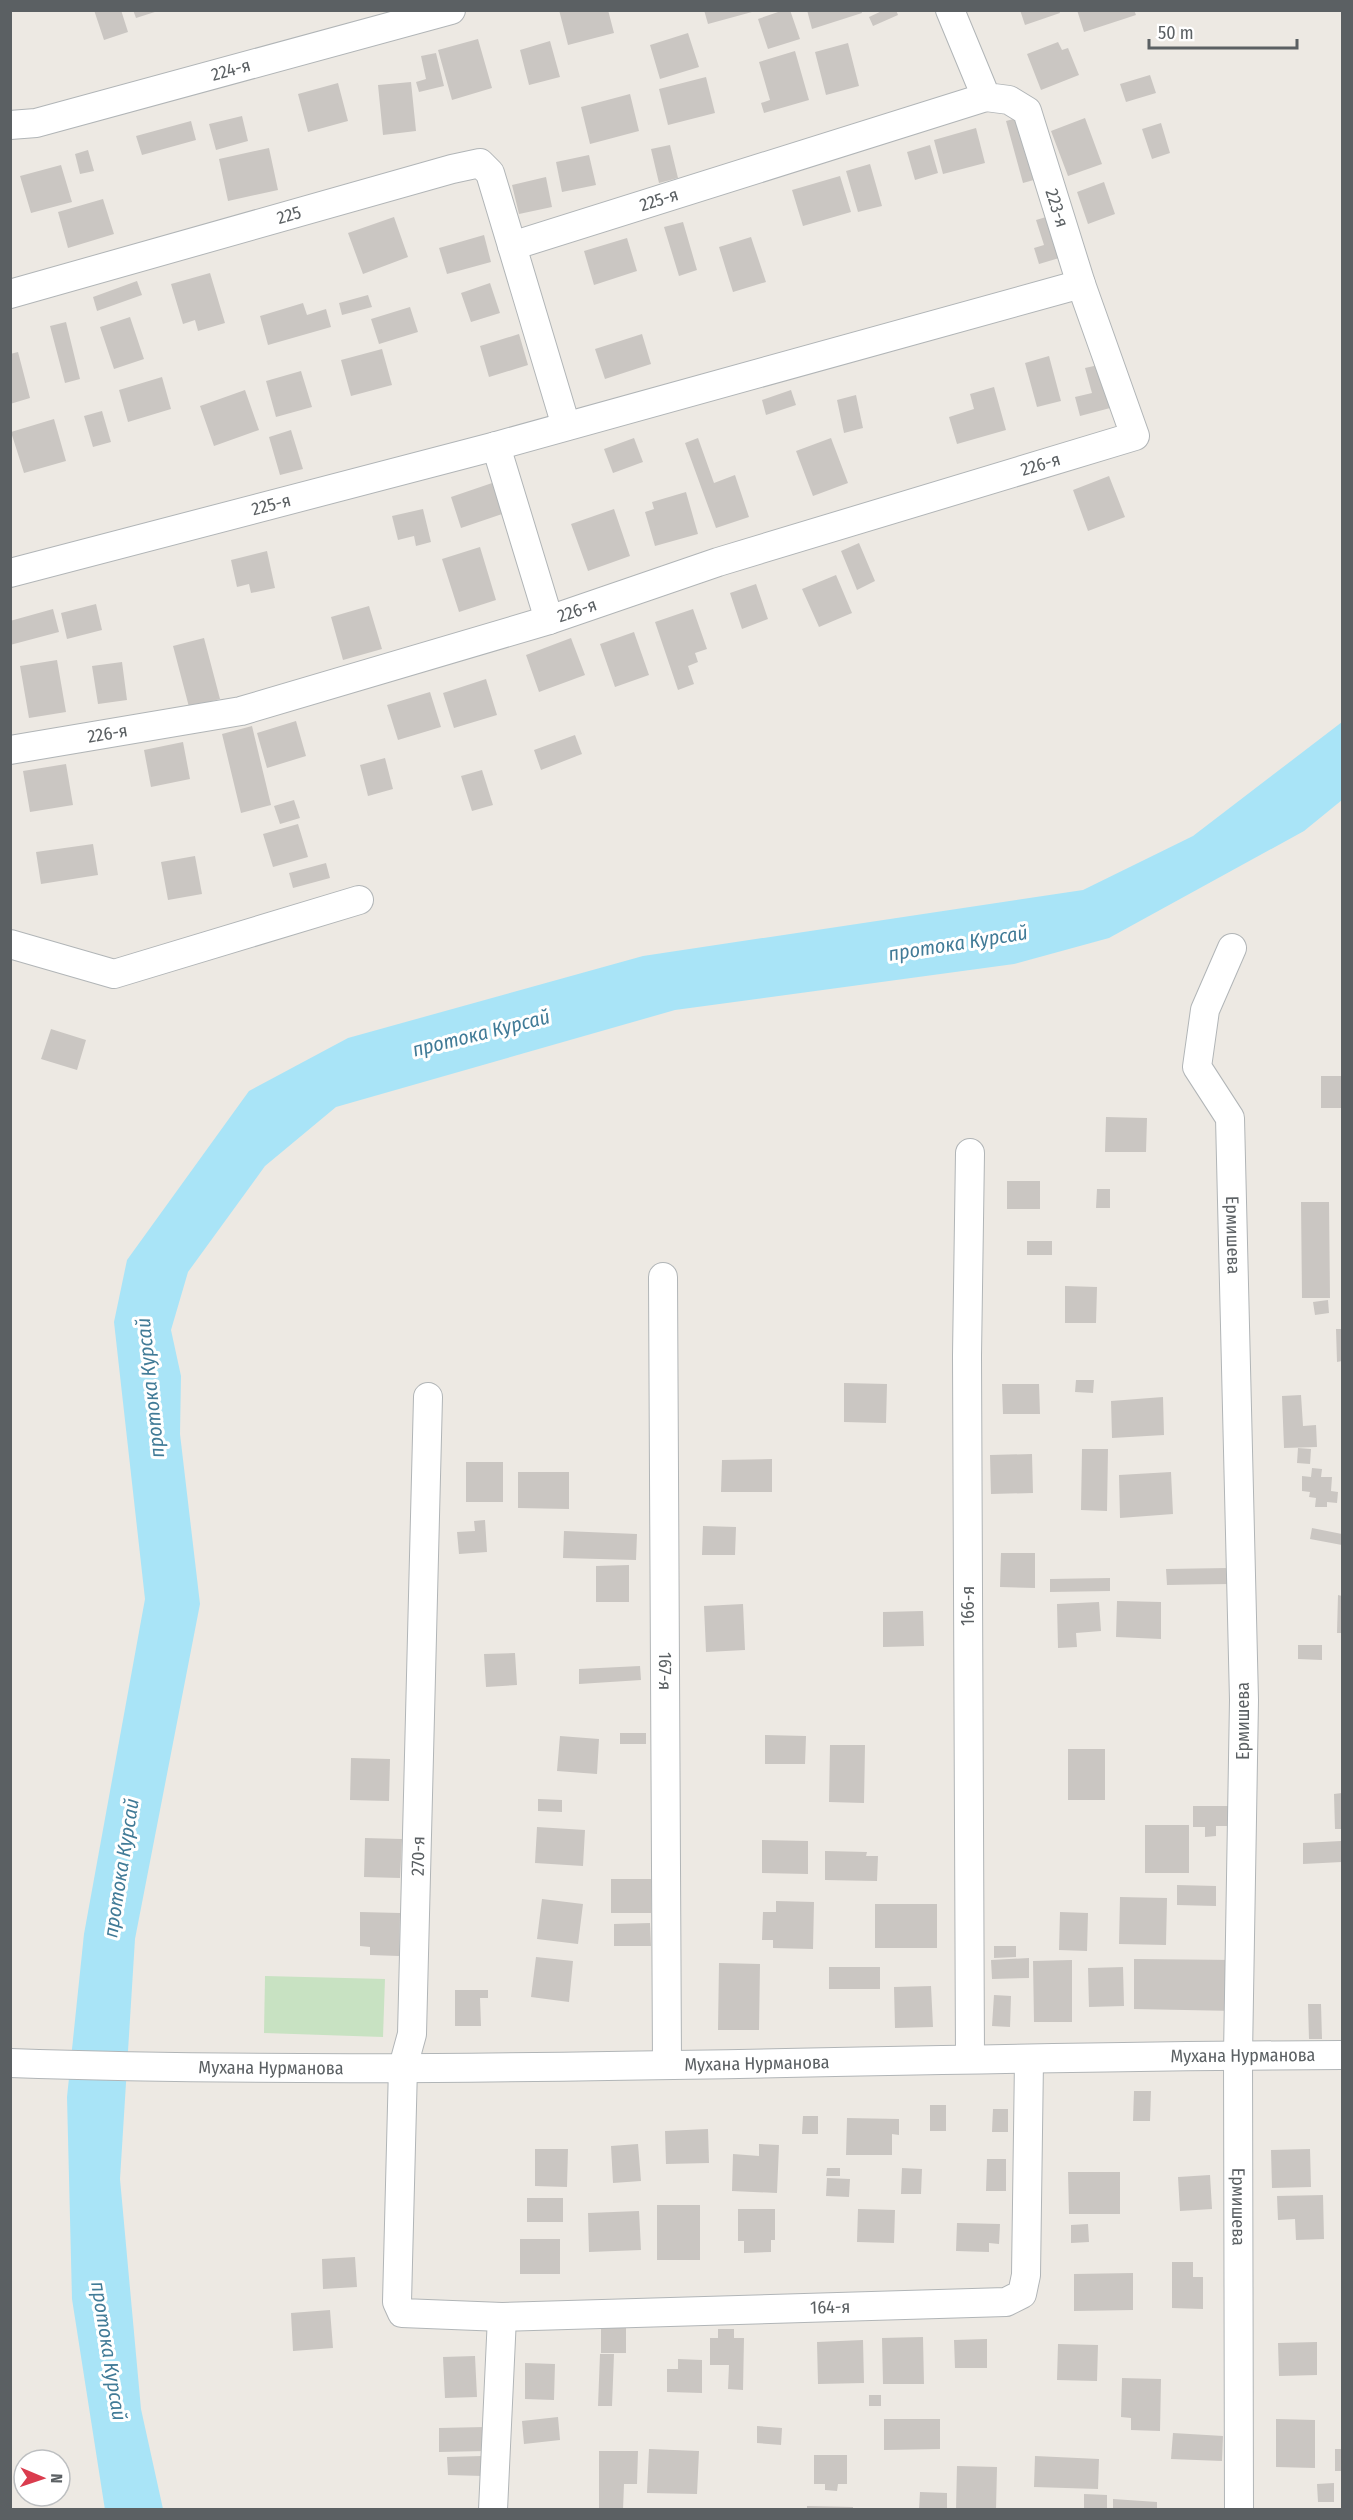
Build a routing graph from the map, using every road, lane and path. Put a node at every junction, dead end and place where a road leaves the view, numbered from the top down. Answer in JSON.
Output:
{"nodes":[{"id":1,"x":451,"y":10,"type":"edge"},
{"id":2,"x":950,"y":10,"type":"edge"},
{"id":3,"x":986,"y":97,"type":"junction"},
{"id":4,"x":10,"y":125,"type":"edge"},
{"id":5,"x":512,"y":246,"type":"junction"},
{"id":6,"x":1081,"y":284,"type":"junction"},
{"id":7,"x":10,"y":294,"type":"edge"},
{"id":8,"x":566,"y":426,"type":"junction"},
{"id":9,"x":1135,"y":436,"type":"joint"},
{"id":10,"x":496,"y":446,"type":"junction"},
{"id":11,"x":10,"y":573,"type":"edge"},
{"id":12,"x":549,"y":620,"type":"junction"},
{"id":13,"x":10,"y":750,"type":"edge"},
{"id":14,"x":359,"y":900,"type":"dead end"},
{"id":15,"x":10,"y":944,"type":"edge"},
{"id":16,"x":1232,"y":948,"type":"dead end"},
{"id":17,"x":970,"y":1153,"type":"dead end"},
{"id":18,"x":663,"y":1277,"type":"dead end"},
{"id":19,"x":428,"y":1397,"type":"dead end"},
{"id":20,"x":1239,"y":2055,"type":"junction"},
{"id":21,"x":1342,"y":2055,"type":"edge"},
{"id":22,"x":970,"y":2059,"type":"junction"},
{"id":23,"x":1029,"y":2060,"type":"junction"},
{"id":24,"x":10,"y":2063,"type":"edge"},
{"id":25,"x":667,"y":2065,"type":"junction"},
{"id":26,"x":403,"y":2067,"type":"junction"},
{"id":27,"x":402,"y":2313,"type":"joint"},
{"id":28,"x":502,"y":2317,"type":"junction"},
{"id":29,"x":493,"y":2510,"type":"edge"},
{"id":30,"x":1239,"y":2510,"type":"edge"}],
"edges":[{"from":1,"to":4,"type":"street","name":"224-я"},
{"from":2,"to":3,"type":"street"},
{"from":3,"to":5,"type":"street","name":"225-я"},
{"from":3,"to":6,"type":"street","name":"223-я"},
{"from":5,"to":7,"type":"street","name":"225"},
{"from":5,"to":8,"type":"street"},
{"from":6,"to":8,"type":"street","name":"225-я"},
{"from":6,"to":9,"type":"street","name":"223-я"},
{"from":8,"to":10,"type":"street","name":"225-я"},
{"from":9,"to":12,"type":"street","name":"226-я"},
{"from":10,"to":11,"type":"street","name":"225-я"},
{"from":10,"to":12,"type":"street"},
{"from":12,"to":13,"type":"street","name":"226-я"},
{"from":14,"to":15,"type":"street"},
{"from":16,"to":20,"type":"street","name":"Ермишева"},
{"from":17,"to":22,"type":"street","name":"166-я"},
{"from":18,"to":25,"type":"street","name":"167-я"},
{"from":19,"to":26,"type":"street","name":"270-я"},
{"from":20,"to":21,"type":"street","name":"Мухана Нурманова"},
{"from":20,"to":23,"type":"street","name":"Мухана Нурманова"},
{"from":20,"to":30,"type":"street","name":"Ермишева"},
{"from":22,"to":23,"type":"street","name":"Мухана Нурманова"},
{"from":22,"to":25,"type":"street","name":"Мухана Нурманова"},
{"from":23,"to":28,"type":"street","name":"164-я"},
{"from":24,"to":26,"type":"street","name":"Мухана Нурманова"},
{"from":25,"to":26,"type":"street","name":"Мухана Нурманова"},
{"from":26,"to":27,"type":"street","name":"270-я"},
{"from":27,"to":28,"type":"street","name":"164-я"},
{"from":28,"to":29,"type":"street"}]}
